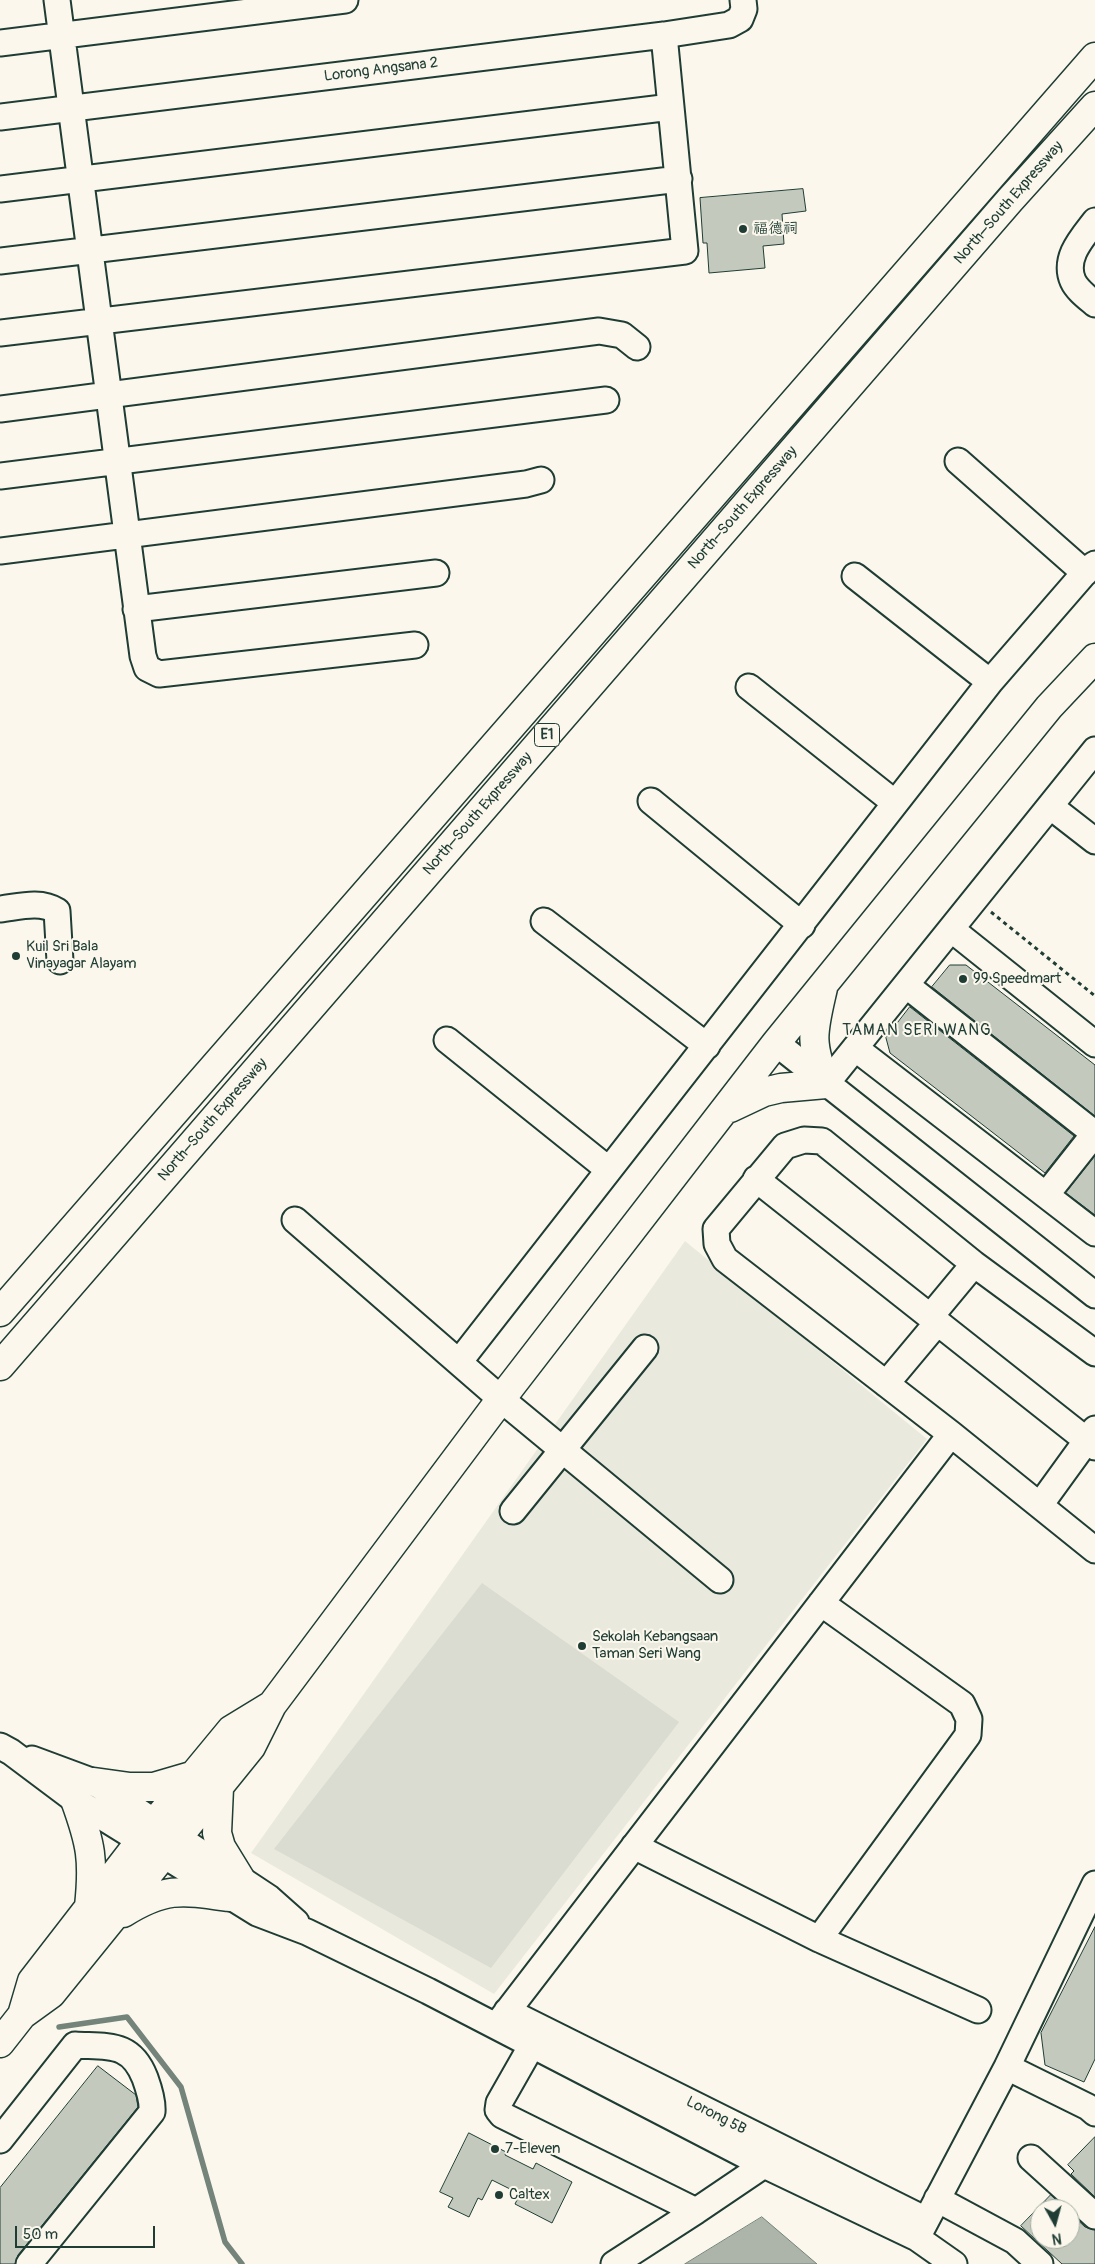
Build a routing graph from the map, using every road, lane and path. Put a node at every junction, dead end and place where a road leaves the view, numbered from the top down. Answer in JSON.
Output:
{"nodes":[{"id":1,"x":57,"y":0,"type":"edge"},
{"id":2,"x":345,"y":0,"type":"edge"},
{"id":3,"x":744,"y":0,"type":"edge"},
{"id":4,"x":664,"y":35,"type":"junction"},
{"id":5,"x":61,"y":36,"type":"junction"},
{"id":6,"x":0,"y":43,"type":"edge"},
{"id":7,"x":1095,"y":57,"type":"edge"},
{"id":8,"x":1095,"y":106,"type":"edge"},
{"id":9,"x":72,"y":108,"type":"junction"},
{"id":10,"x":671,"y":108,"type":"junction"},
{"id":11,"x":0,"y":117,"type":"edge"},
{"id":12,"x":679,"y":179,"type":"junction"},
{"id":13,"x":81,"y":180,"type":"junction"},
{"id":14,"x":0,"y":190,"type":"edge"},
{"id":15,"x":1095,"y":220,"type":"edge"},
{"id":16,"x":90,"y":250,"type":"junction"},
{"id":17,"x":0,"y":261,"type":"edge"},
{"id":18,"x":1095,"y":304,"type":"edge"},
{"id":19,"x":99,"y":321,"type":"junction"},
{"id":20,"x":0,"y":333,"type":"edge"},
{"id":21,"x":637,"y":346,"type":"dead end"},
{"id":22,"x":109,"y":396,"type":"junction"},
{"id":23,"x":606,"y":400,"type":"dead end"},
{"id":24,"x":0,"y":409,"type":"edge"},
{"id":25,"x":117,"y":461,"type":"junction"},
{"id":26,"x":958,"y":461,"type":"dead end"},
{"id":27,"x":0,"y":476,"type":"edge"},
{"id":28,"x":541,"y":480,"type":"dead end"},
{"id":29,"x":127,"y":535,"type":"junction"},
{"id":30,"x":0,"y":552,"type":"edge"},
{"id":31,"x":1090,"y":569,"type":"edge"},
{"id":32,"x":436,"y":573,"type":"dead end"},
{"id":33,"x":855,"y":576,"type":"dead end"},
{"id":34,"x":136,"y":609,"type":"junction"},
{"id":35,"x":415,"y":645,"type":"dead end"},
{"id":36,"x":1095,"y":658,"type":"edge"},
{"id":37,"x":990,"y":682,"type":"junction"},
{"id":38,"x":1095,"y":685,"type":"edge"},
{"id":39,"x":749,"y":687,"type":"dead end"},
{"id":40,"x":1049,"y":707,"type":"junction"},
{"id":41,"x":1095,"y":750,"type":"edge"},
{"id":42,"x":651,"y":801,"type":"dead end"},
{"id":43,"x":894,"y":803,"type":"junction"},
{"id":44,"x":1050,"y":806,"type":"junction"},
{"id":45,"x":1095,"y":841,"type":"edge"},
{"id":46,"x":975,"y":899,"type":"junction"},
{"id":47,"x":0,"y":909,"type":"edge"},
{"id":48,"x":544,"y":921,"type":"dead end"},
{"id":49,"x":802,"y":924,"type":"junction"},
{"id":50,"x":951,"y":929,"type":"junction"},
{"id":51,"x":60,"y":961,"type":"dead end"},
{"id":52,"x":824,"y":983,"type":"junction"},
{"id":53,"x":906,"y":985,"type":"junction"},
{"id":54,"x":1095,"y":996,"type":"edge"},
{"id":55,"x":447,"y":1040,"type":"dead end"},
{"id":56,"x":776,"y":1043,"type":"junction"},
{"id":57,"x":1095,"y":1044,"type":"edge"},
{"id":58,"x":707,"y":1046,"type":"junction"},
{"id":59,"x":855,"y":1048,"type":"junction"},
{"id":60,"x":826,"y":1084,"type":"junction"},
{"id":61,"x":726,"y":1110,"type":"junction"},
{"id":62,"x":1095,"y":1134,"type":"edge"},
{"id":63,"x":609,"y":1170,"type":"junction"},
{"id":64,"x":756,"y":1179,"type":"junction"},
{"id":65,"x":1046,"y":1195,"type":"junction"},
{"id":66,"x":295,"y":1220,"type":"dead end"},
{"id":67,"x":1095,"y":1233,"type":"edge"},
{"id":68,"x":974,"y":1264,"type":"junction"},
{"id":69,"x":1095,"y":1295,"type":"edge"},
{"id":70,"x":0,"y":1312,"type":"edge"},
{"id":71,"x":934,"y":1320,"type":"junction"},
{"id":72,"x":645,"y":1348,"type":"dead end"},
{"id":73,"x":1095,"y":1353,"type":"edge"},
{"id":74,"x":459,"y":1362,"type":"junction"},
{"id":75,"x":0,"y":1366,"type":"edge"},
{"id":76,"x":886,"y":1384,"type":"junction"},
{"id":77,"x":501,"y":1398,"type":"junction"},
{"id":78,"x":951,"y":1434,"type":"junction"},
{"id":79,"x":1092,"y":1439,"type":"edge"},
{"id":80,"x":562,"y":1450,"type":"junction"},
{"id":81,"x":1040,"y":1505,"type":"junction"},
{"id":82,"x":513,"y":1511,"type":"dead end"},
{"id":83,"x":1095,"y":1550,"type":"edge"},
{"id":84,"x":720,"y":1580,"type":"dead end"},
{"id":85,"x":821,"y":1603,"type":"junction"},
{"id":86,"x":272,"y":1705,"type":"junction"},
{"id":87,"x":6,"y":1749,"type":"edge"},
{"id":88,"x":195,"y":1775,"type":"junction"},
{"id":89,"x":219,"y":1788,"type":"junction"},
{"id":90,"x":85,"y":1791,"type":"junction"},
{"id":91,"x":159,"y":1839,"type":"junction"},
{"id":92,"x":634,"y":1846,"type":"junction"},
{"id":93,"x":1095,"y":1884,"type":"edge"},
{"id":94,"x":234,"y":1887,"type":"junction"},
{"id":95,"x":99,"y":1914,"type":"junction"},
{"id":96,"x":819,"y":1939,"type":"junction"},
{"id":97,"x":978,"y":2010,"type":"dead end"},
{"id":98,"x":502,"y":2019,"type":"junction"},
{"id":99,"x":0,"y":2042,"type":"edge"},
{"id":100,"x":532,"y":2045,"type":"junction"},
{"id":101,"x":1007,"y":2067,"type":"junction"},
{"id":102,"x":1093,"y":2104,"type":"edge"},
{"id":103,"x":0,"y":2140,"type":"edge"},
{"id":104,"x":1031,"y":2158,"type":"dead end"},
{"id":105,"x":764,"y":2165,"type":"junction"},
{"id":106,"x":696,"y":2211,"type":"junction"},
{"id":107,"x":1095,"y":2216,"type":"edge"},
{"id":108,"x":926,"y":2219,"type":"junction"},
{"id":109,"x":29,"y":2264,"type":"edge"},
{"id":110,"x":614,"y":2264,"type":"edge"},
{"id":111,"x":954,"y":2264,"type":"edge"},
{"id":112,"x":1040,"y":2264,"type":"edge"}],
"edges":[{"from":1,"to":5,"type":"street"},
{"from":2,"to":5,"type":"street"},
{"from":3,"to":4,"type":"street","name":"Lorong Angsana 2"},
{"from":4,"to":9,"type":"street","name":"Lorong Angsana 2"},
{"from":4,"to":10,"type":"street"},
{"from":5,"to":6,"type":"street"},
{"from":5,"to":9,"type":"street"},
{"from":7,"to":70,"type":"main road","number":"E1"},
{"from":8,"to":75,"type":"main road","name":"North–South Expressway","number":"E1"},
{"from":9,"to":11,"type":"street","name":"Lorong Angsana 2"},
{"from":9,"to":13,"type":"street"},
{"from":10,"to":12,"type":"street"},
{"from":10,"to":13,"type":"street"},
{"from":12,"to":16,"type":"street"},
{"from":12,"to":19,"type":"street"},
{"from":13,"to":14,"type":"street"},
{"from":13,"to":16,"type":"street"},
{"from":15,"to":18,"type":"street"},
{"from":16,"to":17,"type":"street"},
{"from":16,"to":19,"type":"street"},
{"from":19,"to":20,"type":"street"},
{"from":19,"to":22,"type":"street"},
{"from":21,"to":22,"type":"street"},
{"from":22,"to":24,"type":"street"},
{"from":22,"to":25,"type":"street"},
{"from":23,"to":25,"type":"street"},
{"from":25,"to":27,"type":"street"},
{"from":25,"to":29,"type":"street"},
{"from":26,"to":31,"type":"street"},
{"from":28,"to":29,"type":"street"},
{"from":29,"to":30,"type":"street"},
{"from":29,"to":34,"type":"street"},
{"from":31,"to":37,"type":"street"},
{"from":32,"to":34,"type":"street"},
{"from":33,"to":37,"type":"street"},
{"from":34,"to":35,"type":"street"},
{"from":36,"to":40,"type":"main road"},
{"from":37,"to":43,"type":"street"},
{"from":38,"to":40,"type":"main road"},
{"from":39,"to":43,"type":"street"},
{"from":40,"to":52,"type":"main road"},
{"from":41,"to":44,"type":"street"},
{"from":42,"to":49,"type":"street"},
{"from":43,"to":49,"type":"street"},
{"from":44,"to":45,"type":"street"},
{"from":44,"to":46,"type":"street"},
{"from":46,"to":50,"type":"street"},
{"from":46,"to":54,"type":"path"},
{"from":47,"to":51,"type":"street"},
{"from":48,"to":58,"type":"street"},
{"from":49,"to":58,"type":"street"},
{"from":50,"to":53,"type":"street"},
{"from":50,"to":57,"type":"street"},
{"from":52,"to":56,"type":"main road"},
{"from":52,"to":60,"type":"main road"},
{"from":53,"to":59,"type":"street"},
{"from":53,"to":62,"type":"street"},
{"from":55,"to":63,"type":"street"},
{"from":56,"to":60,"type":"street"},
{"from":56,"to":61,"type":"main road"},
{"from":58,"to":63,"type":"street"},
{"from":59,"to":60,"type":"street"},
{"from":59,"to":65,"type":"street"},
{"from":60,"to":61,"type":"main road"},
{"from":60,"to":69,"type":"street"},
{"from":61,"to":77,"type":"main road"},
{"from":62,"to":65,"type":"street"},
{"from":63,"to":74,"type":"street"},
{"from":64,"to":68,"type":"street"},
{"from":64,"to":71,"type":"street"},
{"from":64,"to":76,"type":"street"},
{"from":65,"to":67,"type":"street"},
{"from":66,"to":74,"type":"street"},
{"from":68,"to":71,"type":"street"},
{"from":68,"to":73,"type":"street"},
{"from":71,"to":76,"type":"street"},
{"from":71,"to":79,"type":"street"},
{"from":72,"to":80,"type":"street"},
{"from":74,"to":77,"type":"street"},
{"from":76,"to":78,"type":"street"},
{"from":77,"to":80,"type":"street"},
{"from":77,"to":86,"type":"main road"},
{"from":78,"to":81,"type":"street"},
{"from":78,"to":85,"type":"street"},
{"from":79,"to":81,"type":"street"},
{"from":80,"to":82,"type":"street"},
{"from":80,"to":84,"type":"street"},
{"from":81,"to":83,"type":"street"},
{"from":85,"to":92,"type":"street"},
{"from":85,"to":96,"type":"street"},
{"from":86,"to":88,"type":"main road"},
{"from":86,"to":89,"type":"main road"},
{"from":87,"to":90,"type":"street"},
{"from":88,"to":90,"type":"main road"},
{"from":88,"to":91,"type":"main road"},
{"from":89,"to":91,"type":"main road"},
{"from":89,"to":94,"type":"main road"},
{"from":90,"to":91,"type":"street"},
{"from":90,"to":95,"type":"main road"},
{"from":91,"to":94,"type":"street"},
{"from":91,"to":95,"type":"main road"},
{"from":92,"to":96,"type":"street"},
{"from":92,"to":98,"type":"street"},
{"from":93,"to":101,"type":"street"},
{"from":94,"to":95,"type":"main road"},
{"from":94,"to":98,"type":"street"},
{"from":95,"to":99,"type":"main road"},
{"from":96,"to":97,"type":"street"},
{"from":98,"to":100,"type":"street"},
{"from":98,"to":108,"type":"street","name":"Lorong 5B"},
{"from":100,"to":105,"type":"street"},
{"from":100,"to":106,"type":"street"},
{"from":101,"to":102,"type":"street"},
{"from":101,"to":108,"type":"street"},
{"from":103,"to":109,"type":"street"},
{"from":104,"to":107,"type":"street"},
{"from":105,"to":106,"type":"street"},
{"from":105,"to":108,"type":"street"},
{"from":106,"to":110,"type":"street"},
{"from":108,"to":111,"type":"street"},
{"from":108,"to":112,"type":"street"}]}
